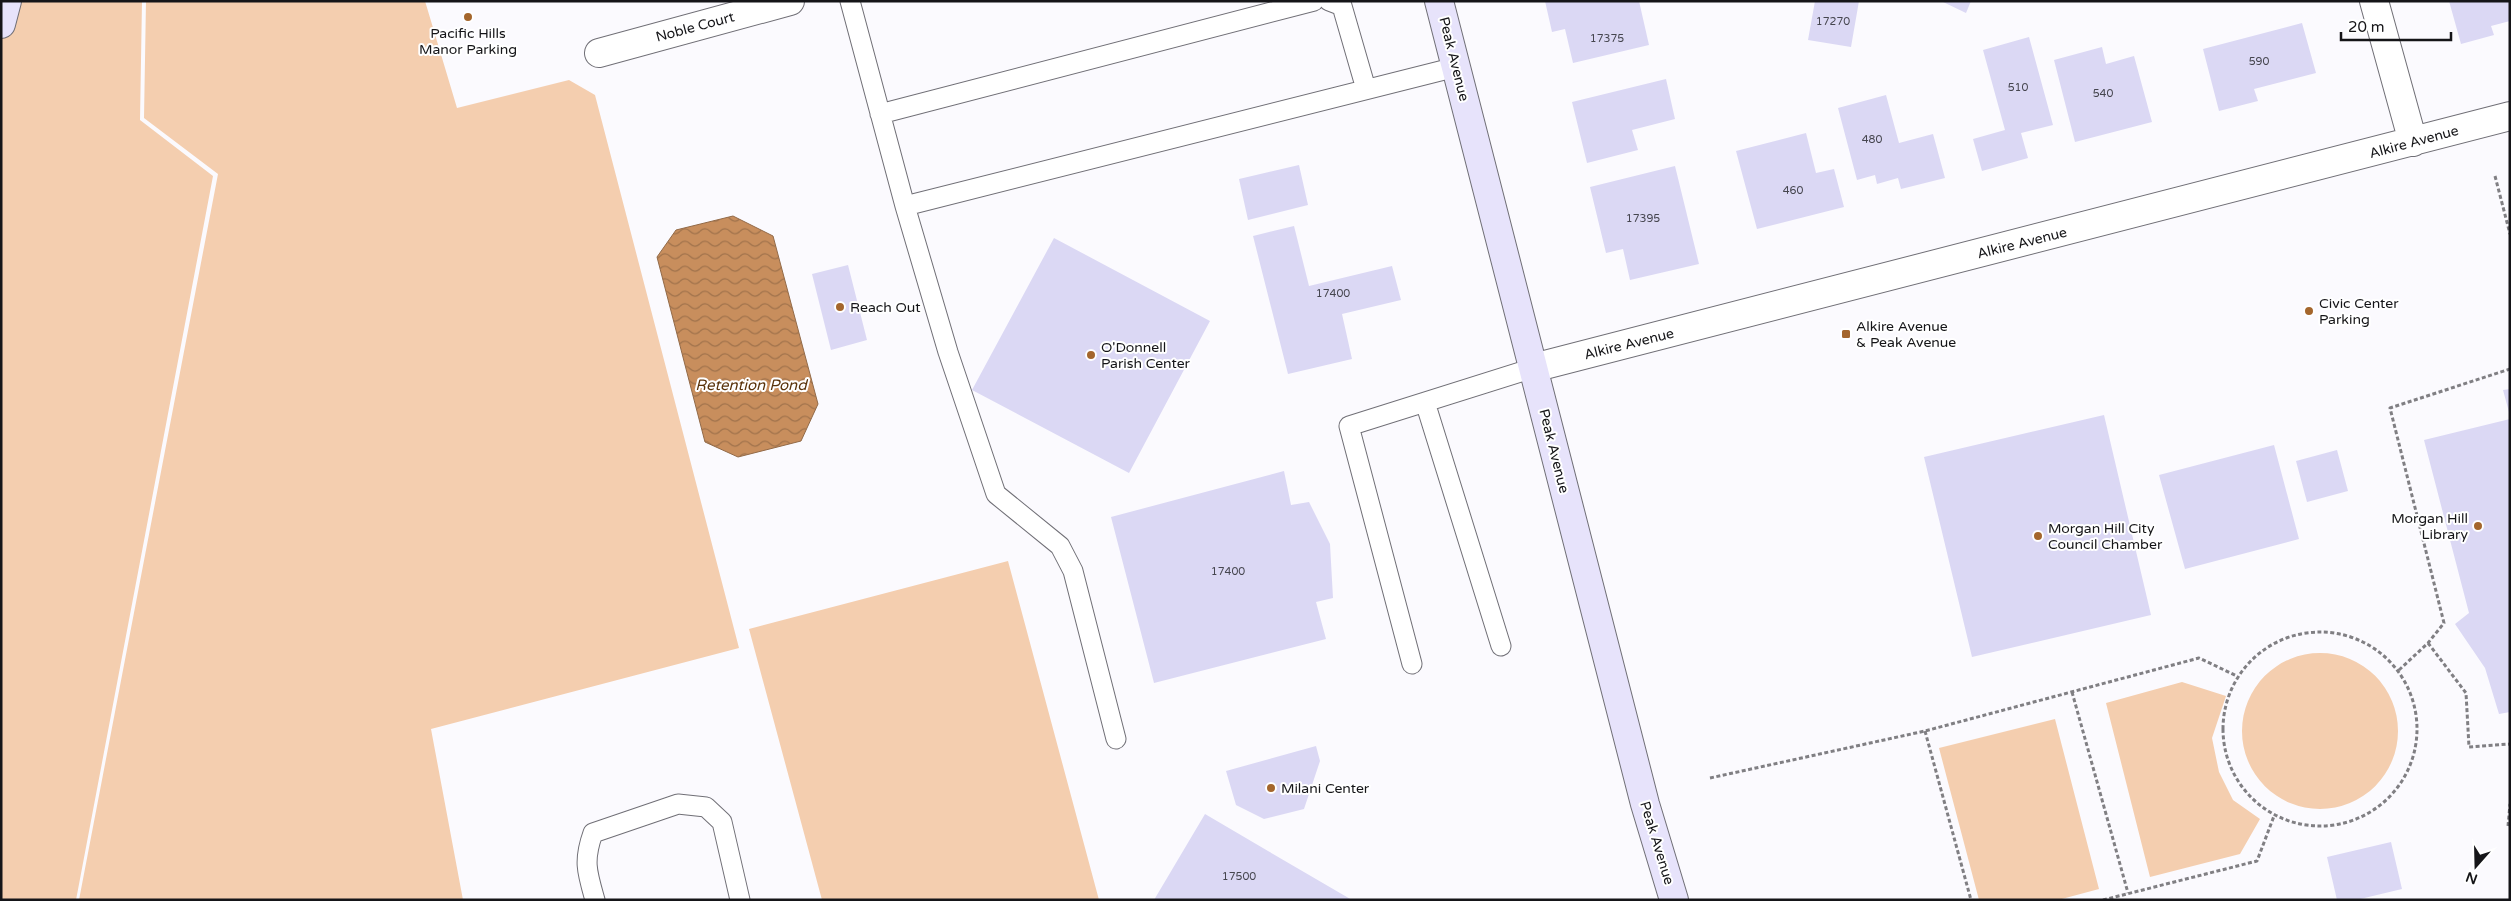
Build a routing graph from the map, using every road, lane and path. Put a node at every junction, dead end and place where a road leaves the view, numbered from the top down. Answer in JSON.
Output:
{"nodes":[{"id":1,"x":7,"y":1,"type":"edge"},
{"id":2,"x":790,"y":1,"type":"edge"},
{"id":3,"x":850,"y":1,"type":"edge"},
{"id":4,"x":1314,"y":1,"type":"edge"},
{"id":5,"x":1329,"y":1,"type":"edge"},
{"id":6,"x":1439,"y":1,"type":"edge"},
{"id":7,"x":2374,"y":1,"type":"edge"},
{"id":8,"x":1,"y":24,"type":"edge"},
{"id":9,"x":599,"y":53,"type":"dead end"},
{"id":10,"x":1456,"y":67,"type":"junction"},
{"id":11,"x":1366,"y":90,"type":"junction"},
{"id":12,"x":880,"y":114,"type":"junction"},
{"id":13,"x":2510,"y":116,"type":"edge"},
{"id":14,"x":2413,"y":142,"type":"junction"},
{"id":15,"x":2495,"y":176,"type":"dead end"},
{"id":16,"x":905,"y":206,"type":"junction"},
{"id":17,"x":2510,"y":234,"type":"edge"},
{"id":18,"x":1533,"y":368,"type":"junction"},
{"id":19,"x":2510,"y":370,"type":"edge"},
{"id":20,"x":1425,"y":402,"type":"junction"},
{"id":21,"x":2428,"y":642,"type":"junction"},
{"id":22,"x":1502,"y":646,"type":"dead end"},
{"id":23,"x":1412,"y":664,"type":"dead end"},
{"id":24,"x":2399,"y":670,"type":"junction"},
{"id":25,"x":2237,"y":676,"type":"junction"},
{"id":26,"x":2072,"y":692,"type":"junction"},
{"id":27,"x":1925,"y":731,"type":"junction"},
{"id":28,"x":1116,"y":739,"type":"dead end"},
{"id":29,"x":2510,"y":744,"type":"edge"},
{"id":30,"x":1710,"y":778,"type":"dead end"},
{"id":31,"x":2510,"y":804,"type":"edge"},
{"id":32,"x":2274,"y":816,"type":"junction"},
{"id":33,"x":2508,"y":826,"type":"dead end"},
{"id":34,"x":2128,"y":893,"type":"junction"},
{"id":35,"x":595,"y":900,"type":"edge"},
{"id":36,"x":740,"y":900,"type":"edge"},
{"id":37,"x":1674,"y":900,"type":"edge"},
{"id":38,"x":1971,"y":900,"type":"edge"},
{"id":39,"x":2103,"y":900,"type":"edge"}],
"edges":[{"from":1,"to":8,"type":"street"},
{"from":2,"to":9,"type":"street","name":"Noble Court"},
{"from":3,"to":12,"type":"lane"},
{"from":4,"to":12,"type":"lane"},
{"from":5,"to":11,"type":"lane"},
{"from":6,"to":10,"type":"street","name":"Peak Avenue"},
{"from":7,"to":14,"type":"street"},
{"from":10,"to":11,"type":"lane"},
{"from":10,"to":18,"type":"street","name":"Peak Avenue"},
{"from":11,"to":16,"type":"lane"},
{"from":12,"to":16,"type":"lane"},
{"from":13,"to":14,"type":"street","name":"Alkire Avenue"},
{"from":14,"to":18,"type":"street","name":"Alkire Avenue"},
{"from":15,"to":17,"type":"path"},
{"from":16,"to":28,"type":"lane"},
{"from":18,"to":20,"type":"lane"},
{"from":18,"to":37,"type":"street","name":"Peak Avenue"},
{"from":19,"to":21,"type":"path"},
{"from":20,"to":22,"type":"lane"},
{"from":20,"to":23,"type":"lane"},
{"from":21,"to":24,"type":"path"},
{"from":21,"to":29,"type":"path"},
{"from":24,"to":25,"type":"path"},
{"from":24,"to":32,"type":"path"},
{"from":25,"to":26,"type":"path"},
{"from":25,"to":32,"type":"path"},
{"from":26,"to":27,"type":"path"},
{"from":26,"to":34,"type":"path"},
{"from":27,"to":30,"type":"path"},
{"from":27,"to":38,"type":"path"},
{"from":31,"to":33,"type":"path"},
{"from":32,"to":34,"type":"path"},
{"from":34,"to":39,"type":"path"},
{"from":35,"to":36,"type":"lane"}]}
